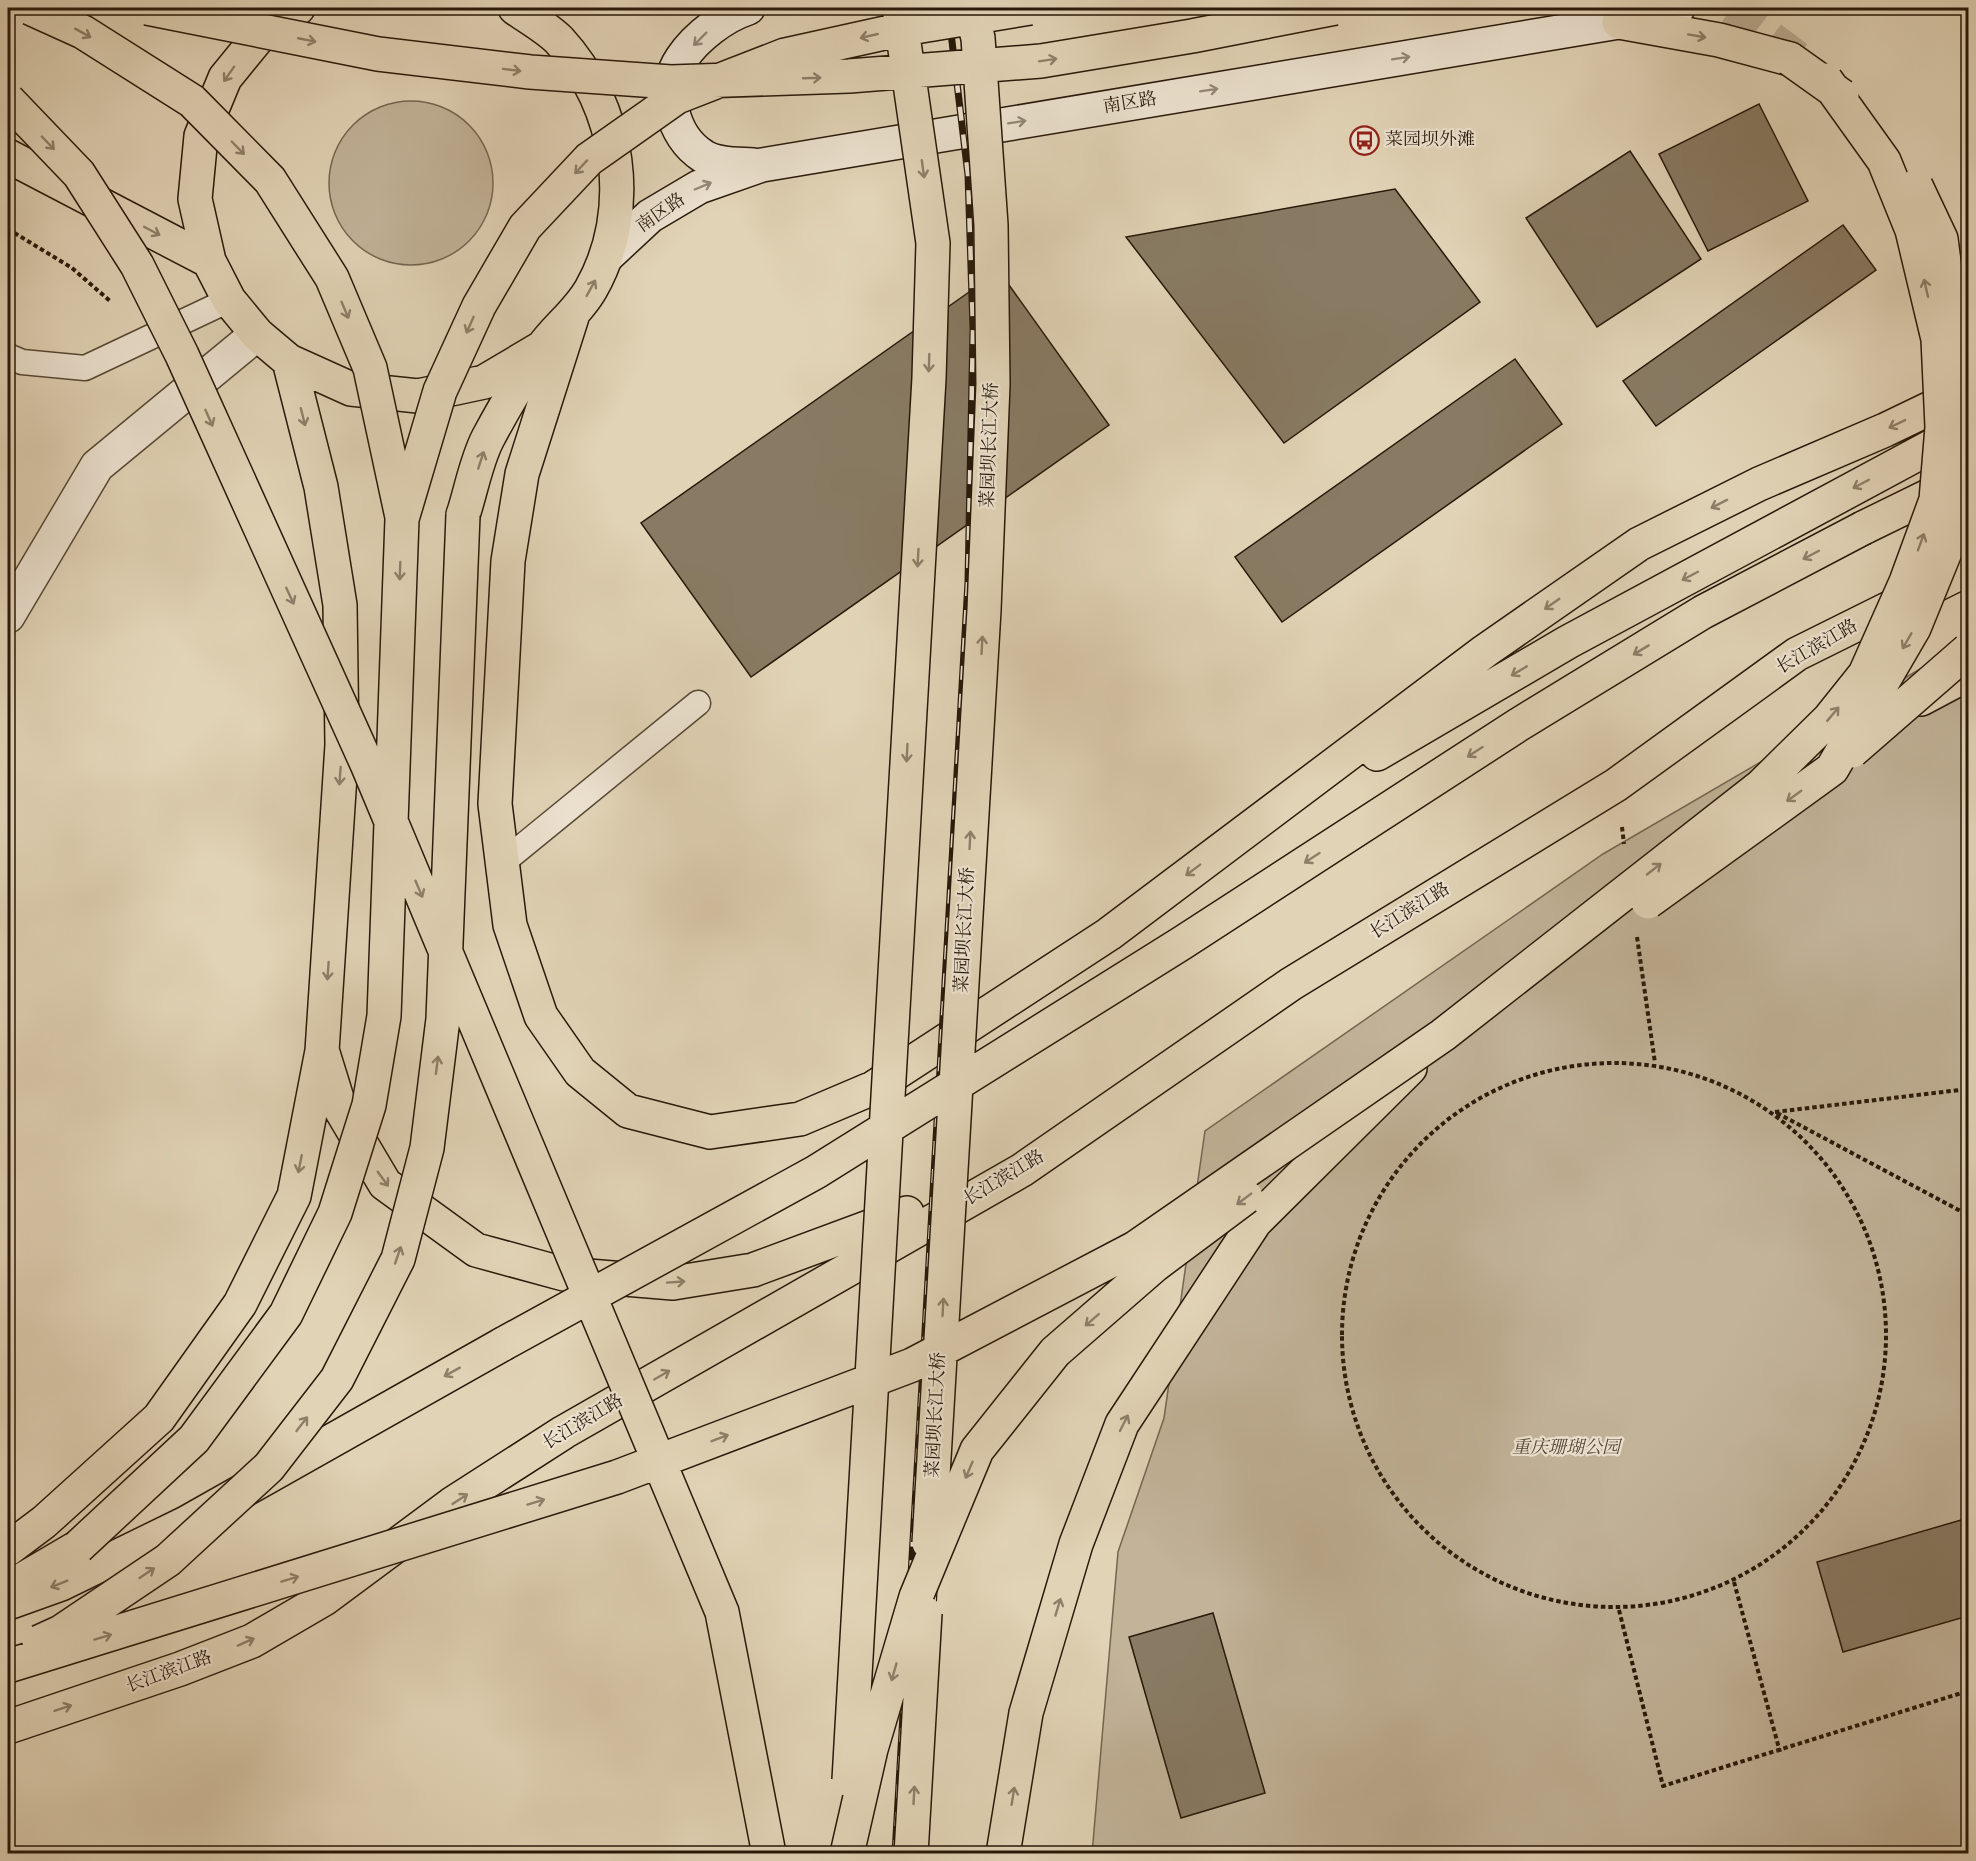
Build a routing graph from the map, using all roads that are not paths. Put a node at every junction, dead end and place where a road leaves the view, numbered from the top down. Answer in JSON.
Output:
{"nodes":[{"id":1,"x":30,"y":8,"type":"edge"},
{"id":2,"x":147,"y":8,"type":"edge"},
{"id":3,"x":298,"y":8,"type":"edge"},
{"id":4,"x":515,"y":8,"type":"edge"},
{"id":5,"x":748,"y":8,"type":"edge"},
{"id":6,"x":899,"y":8,"type":"edge"},
{"id":7,"x":970,"y":8,"type":"edge"},
{"id":8,"x":1030,"y":8,"type":"edge"},
{"id":9,"x":1335,"y":8,"type":"edge"},
{"id":10,"x":1678,"y":8,"type":"edge"},
{"id":11,"x":1619,"y":22,"type":"junction"},
{"id":12,"x":1826,"y":80,"type":"tunnel mouth"},
{"id":13,"x":8,"y":100,"type":"edge"},
{"id":14,"x":8,"y":156,"type":"edge"},
{"id":15,"x":762,"y":165,"type":"junction"},
{"id":16,"x":606,"y":257,"type":"junction"},
{"id":17,"x":209,"y":261,"type":"junction"},
{"id":18,"x":229,"y":300,"type":"junction"},
{"id":19,"x":572,"y":317,"type":"junction"},
{"id":20,"x":257,"y":334,"type":"junction"},
{"id":21,"x":543,"y":347,"type":"junction"},
{"id":22,"x":8,"y":356,"type":"edge"},
{"id":23,"x":288,"y":361,"type":"junction"},
{"id":24,"x":1968,"y":390,"type":"edge"},
{"id":25,"x":1968,"y":427,"type":"edge"},
{"id":26,"x":1968,"y":445,"type":"edge"},
{"id":27,"x":1968,"y":467,"type":"edge"},
{"id":28,"x":1968,"y":477,"type":"edge"},
{"id":29,"x":402,"y":519,"type":"junction"},
{"id":30,"x":1968,"y":568,"type":"edge"},
{"id":31,"x":8,"y":616,"type":"edge"},
{"id":32,"x":1968,"y":650,"type":"edge"},
{"id":33,"x":1968,"y":674,"type":"edge"},
{"id":34,"x":698,"y":703,"type":"dead end"},
{"id":35,"x":1832,"y":769,"type":"junction"},
{"id":36,"x":1761,"y":786,"type":"junction"},
{"id":37,"x":1231,"y":841,"type":"junction"},
{"id":38,"x":502,"y":864,"type":"junction"},
{"id":39,"x":1443,"y":1035,"type":"junction"},
{"id":40,"x":322,"y":1051,"type":"junction"},
{"id":41,"x":1022,"y":1170,"type":"junction"},
{"id":42,"x":8,"y":1549,"type":"edge"},
{"id":43,"x":8,"y":1588,"type":"edge"},
{"id":44,"x":8,"y":1603,"type":"edge"},
{"id":45,"x":8,"y":1657,"type":"edge"},
{"id":46,"x":8,"y":1666,"type":"edge"},
{"id":47,"x":8,"y":1727,"type":"edge"},
{"id":48,"x":769,"y":1854,"type":"edge"},
{"id":49,"x":846,"y":1854,"type":"edge"},
{"id":50,"x":911,"y":1854,"type":"edge"},
{"id":51,"x":1003,"y":1854,"type":"edge"}],
"edges":[{"from":1,"to":29,"type":"main road","one_way":true,"bridge":true},
{"from":2,"to":9,"type":"main road","one_way":true,"bridge":true},
{"from":3,"to":17,"type":"main road","one_way":true},
{"from":4,"to":16,"type":"main road"},
{"from":5,"to":15,"type":"main road","one_way":true},
{"from":6,"to":49,"type":"main road","one_way":true,"bridge":true},
{"from":50,"to":7,"type":"main road","name":"菜园坝长江大桥","one_way":true,"bridge":true},
{"from":8,"to":29,"type":"main road","one_way":true,"bridge":true},
{"from":10,"to":11,"type":"main road","name":"南区路"},
{"from":15,"to":11,"type":"main road","name":"南区路","one_way":true},
{"from":11,"to":26,"type":"main road","one_way":true,"bridge":true},
{"from":36,"to":12,"type":"main road","one_way":true,"bridge":true},
{"from":13,"to":48,"type":"main road","one_way":true,"bridge":true},
{"from":14,"to":17,"type":"main road","one_way":true},
{"from":16,"to":15,"type":"main road","name":"南区路","one_way":true},
{"from":19,"to":16,"type":"main road","one_way":true},
{"from":17,"to":18,"type":"main road"},
{"from":18,"to":20,"type":"main road"},
{"from":18,"to":22,"type":"lane"},
{"from":19,"to":21,"type":"main road"},
{"from":19,"to":38,"type":"main road"},
{"from":20,"to":23,"type":"main road"},
{"from":20,"to":31,"type":"main road"},
{"from":21,"to":23,"type":"main road"},
{"from":45,"to":21,"type":"main road","one_way":true,"bridge":true},
{"from":23,"to":40,"type":"main road","one_way":true},
{"from":24,"to":37,"type":"main road","one_way":true},
{"from":25,"to":37,"type":"main road","one_way":true},
{"from":27,"to":35,"type":"main road","one_way":true,"bridge":true},
{"from":28,"to":44,"type":"main road","one_way":true,"bridge":true},
{"from":29,"to":43,"type":"main road","one_way":true,"bridge":true},
{"from":30,"to":41,"type":"main road","name":"长江滨江路"},
{"from":32,"to":35,"type":"main road","bridge":true},
{"from":33,"to":36,"type":"main road","bridge":true},
{"from":34,"to":38,"type":"lane"},
{"from":35,"to":49,"type":"main road","one_way":true,"bridge":true},
{"from":39,"to":36,"type":"main road","one_way":true,"bridge":true},
{"from":37,"to":38,"type":"main road","one_way":true},
{"from":46,"to":39,"type":"main road","one_way":true,"bridge":true},
{"from":51,"to":39,"type":"main road","one_way":true,"bridge":true},
{"from":40,"to":41,"type":"main road","one_way":true},
{"from":40,"to":42,"type":"main road","one_way":true},
{"from":47,"to":41,"type":"main road","name":"长江滨江路","one_way":true}]}
